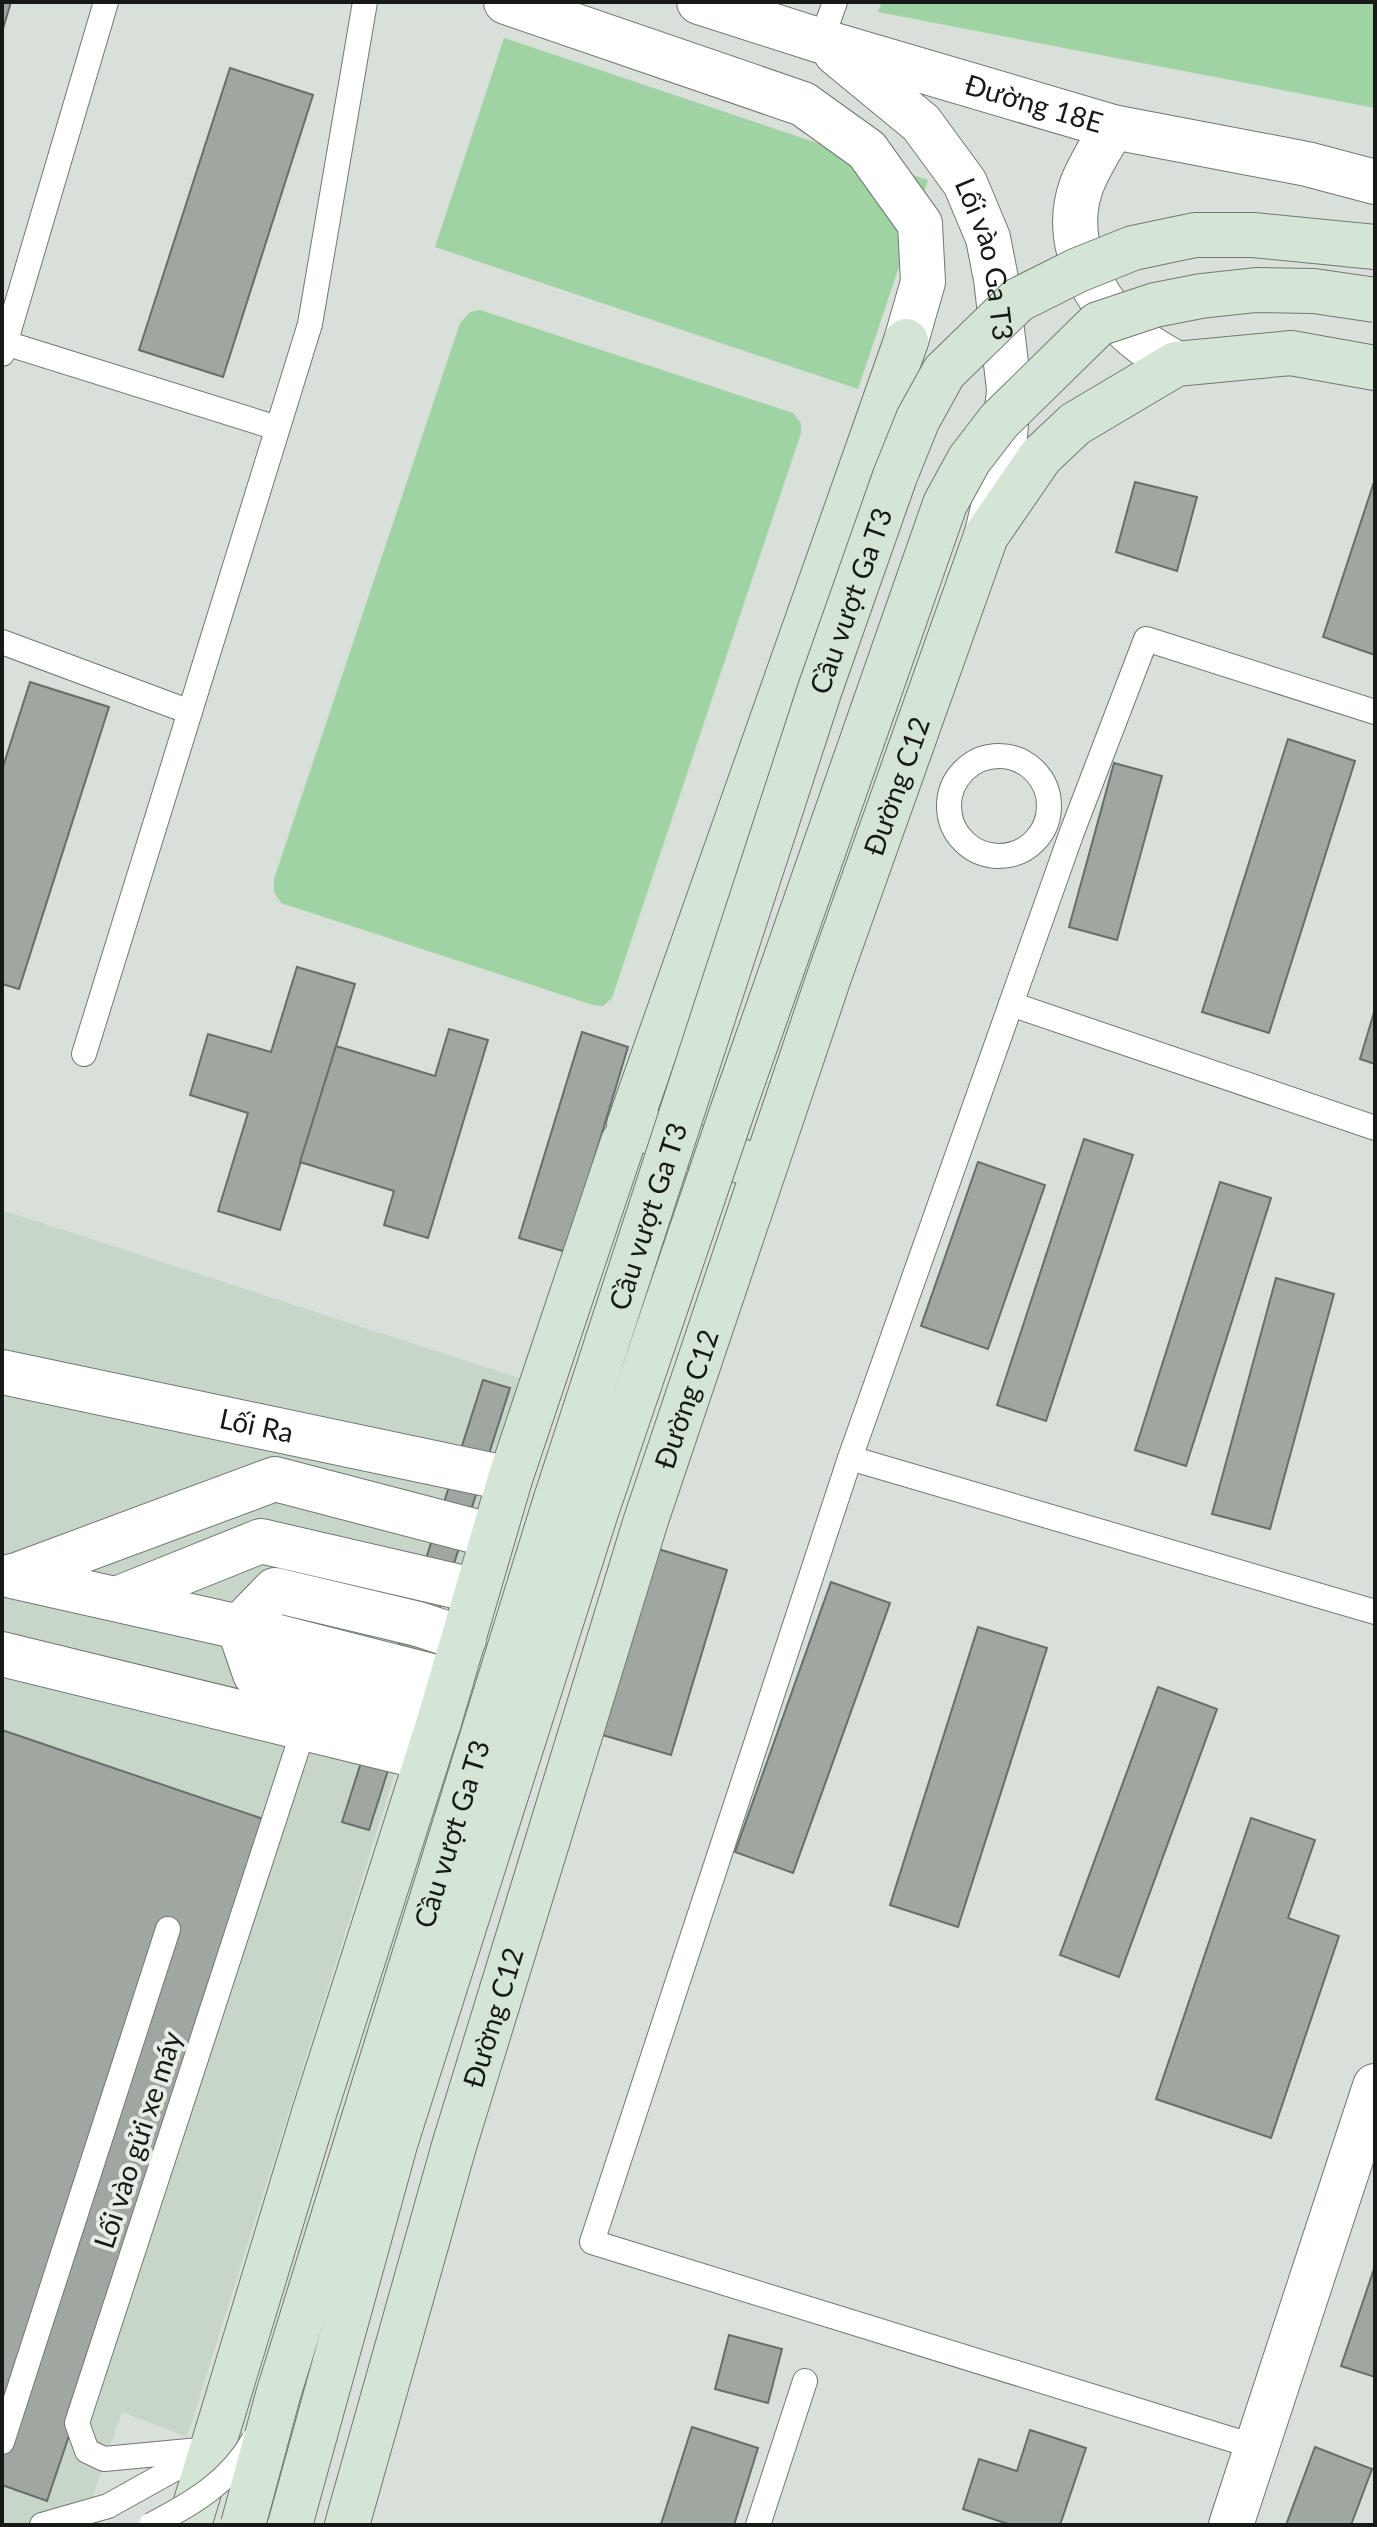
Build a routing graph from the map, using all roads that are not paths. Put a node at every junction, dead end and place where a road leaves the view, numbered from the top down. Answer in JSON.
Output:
{"nodes":[{"id":1,"x":106,"y":2,"type":"edge"},
{"id":2,"x":365,"y":2,"type":"edge"},
{"id":3,"x":506,"y":2,"type":"edge"},
{"id":4,"x":699,"y":2,"type":"edge"},
{"id":5,"x":828,"y":22,"type":"edge"},
{"id":6,"x":1113,"y":127,"type":"junction"},
{"id":7,"x":1375,"y":182,"type":"edge"},
{"id":8,"x":1375,"y":247,"type":"edge"},
{"id":9,"x":1375,"y":300,"type":"edge"},
{"id":10,"x":906,"y":341,"type":"joint"},
{"id":11,"x":3,"y":346,"type":"edge"},
{"id":12,"x":1176,"y":364,"type":"junction"},
{"id":13,"x":1375,"y":368,"type":"edge"},
{"id":14,"x":277,"y":428,"type":"junction"},
{"id":15,"x":986,"y":536,"type":"junction"},
{"id":16,"x":2,"y":642,"type":"edge"},
{"id":17,"x":190,"y":712,"type":"junction"},
{"id":18,"x":1375,"y":712,"type":"edge"},
{"id":19,"x":1046,"y":825,"type":"junction"},
{"id":20,"x":1072,"y":832,"type":"junction"},
{"id":21,"x":1011,"y":1004,"type":"junction"},
{"id":22,"x":84,"y":1054,"type":"dead end"},
{"id":23,"x":1375,"y":1128,"type":"edge"},
{"id":24,"x":626,"y":1134,"type":"junction"},
{"id":25,"x":764,"y":1169,"type":"junction"},
{"id":26,"x":2,"y":1372,"type":"edge"},
{"id":27,"x":850,"y":1458,"type":"junction"},
{"id":28,"x":510,"y":1479,"type":"junction"},
{"id":29,"x":646,"y":1520,"type":"junction"},
{"id":30,"x":493,"y":1536,"type":"junction"},
{"id":31,"x":8,"y":1575,"type":"edge"},
{"id":32,"x":477,"y":1591,"type":"junction"},
{"id":33,"x":119,"y":1598,"type":"junction"},
{"id":34,"x":1375,"y":1612,"type":"edge"},
{"id":35,"x":239,"y":1627,"type":"junction"},
{"id":36,"x":464,"y":1639,"type":"junction"},
{"id":37,"x":2,"y":1654,"type":"edge"},
{"id":38,"x":451,"y":1681,"type":"junction"},
{"id":39,"x":595,"y":1681,"type":"junction"},
{"id":40,"x":304,"y":1728,"type":"junction"},
{"id":41,"x":433,"y":1740,"type":"junction"},
{"id":42,"x":168,"y":1929,"type":"dead end"},
{"id":43,"x":1375,"y":2086,"type":"edge"},
{"id":44,"x":805,"y":2381,"type":"dead end"},
{"id":45,"x":278,"y":2395,"type":"junction"},
{"id":46,"x":2,"y":2442,"type":"edge"},
{"id":47,"x":1256,"y":2447,"type":"junction"},
{"id":48,"x":210,"y":2449,"type":"junction"},
{"id":49,"x":42,"y":2525,"type":"edge"},
{"id":50,"x":151,"y":2525,"type":"edge"},
{"id":51,"x":189,"y":2525,"type":"edge"},
{"id":52,"x":243,"y":2525,"type":"edge"},
{"id":53,"x":290,"y":2525,"type":"edge"},
{"id":54,"x":346,"y":2525,"type":"edge"},
{"id":55,"x":758,"y":2525,"type":"edge"},
{"id":56,"x":1231,"y":2525,"type":"edge"}],
"edges":[{"from":1,"to":11,"type":"lane"},
{"from":2,"to":14,"type":"lane"},
{"from":3,"to":10,"type":"street"},
{"from":4,"to":5,"type":"street","name":"Đường 18E"},
{"from":5,"to":6,"type":"street","name":"Đường 18E"},
{"from":5,"to":15,"type":"street","name":"Lối vào Ga T3"},
{"from":6,"to":7,"type":"street","name":"Đường 18E"},
{"from":6,"to":12,"type":"street"},
{"from":8,"to":45,"type":"main road","name":"Cầu vượt Ga T3","bridge":true},
{"from":9,"to":53,"type":"main road","name":"Cầu vượt Ga T3","bridge":true},
{"from":10,"to":24,"type":"main road"},
{"from":11,"to":14,"type":"lane"},
{"from":12,"to":13,"type":"main road"},
{"from":12,"to":15,"type":"main road","name":"Đường C12"},
{"from":14,"to":17,"type":"lane"},
{"from":15,"to":25,"type":"main road","name":"Đường C12"},
{"from":16,"to":17,"type":"lane"},
{"from":17,"to":22,"type":"lane"},
{"from":18,"to":20,"type":"lane"},
{"from":19,"to":19,"type":"lane"},
{"from":19,"to":20,"type":"lane"},
{"from":20,"to":21,"type":"lane"},
{"from":21,"to":23,"type":"lane"},
{"from":21,"to":27,"type":"lane"},
{"from":24,"to":25,"type":"main road"},
{"from":24,"to":28,"type":"main road"},
{"from":25,"to":29,"type":"main road","name":"Đường C12"},
{"from":26,"to":28,"type":"street","name":"Lối Ra"},
{"from":27,"to":34,"type":"lane"},
{"from":27,"to":47,"type":"lane"},
{"from":28,"to":29,"type":"main road"},
{"from":28,"to":30,"type":"main road"},
{"from":29,"to":39,"type":"main road","name":"Đường C12"},
{"from":30,"to":31,"type":"street","name":"Lối Ra"},
{"from":30,"to":32,"type":"main road"},
{"from":31,"to":33,"type":"street","name":"Lối Ra"},
{"from":32,"to":33,"type":"street"},
{"from":32,"to":36,"type":"main road"},
{"from":33,"to":35,"type":"street","name":"Lối Ra"},
{"from":35,"to":36,"type":"street"},
{"from":35,"to":38,"type":"street","name":"Lối Ra"},
{"from":35,"to":41,"type":"street"},
{"from":36,"to":38,"type":"main road"},
{"from":36,"to":39,"type":"main road"},
{"from":37,"to":40,"type":"street"},
{"from":38,"to":41,"type":"main road"},
{"from":39,"to":54,"type":"main road","name":"Đường C12"},
{"from":40,"to":41,"type":"street"},
{"from":40,"to":48,"type":"lane","name":"Lối vào gửi xe máy"},
{"from":41,"to":48,"type":"main road"},
{"from":42,"to":46,"type":"lane"},
{"from":43,"to":47,"type":"street"},
{"from":44,"to":55,"type":"lane"},
{"from":45,"to":50,"type":"lane","bridge":true},
{"from":45,"to":52,"type":"main road","name":"Cầu vượt Ga T3","bridge":true},
{"from":47,"to":56,"type":"street"},
{"from":48,"to":49,"type":"lane"},
{"from":48,"to":51,"type":"main road"},
{"from":48,"to":54,"type":"main road"}]}
